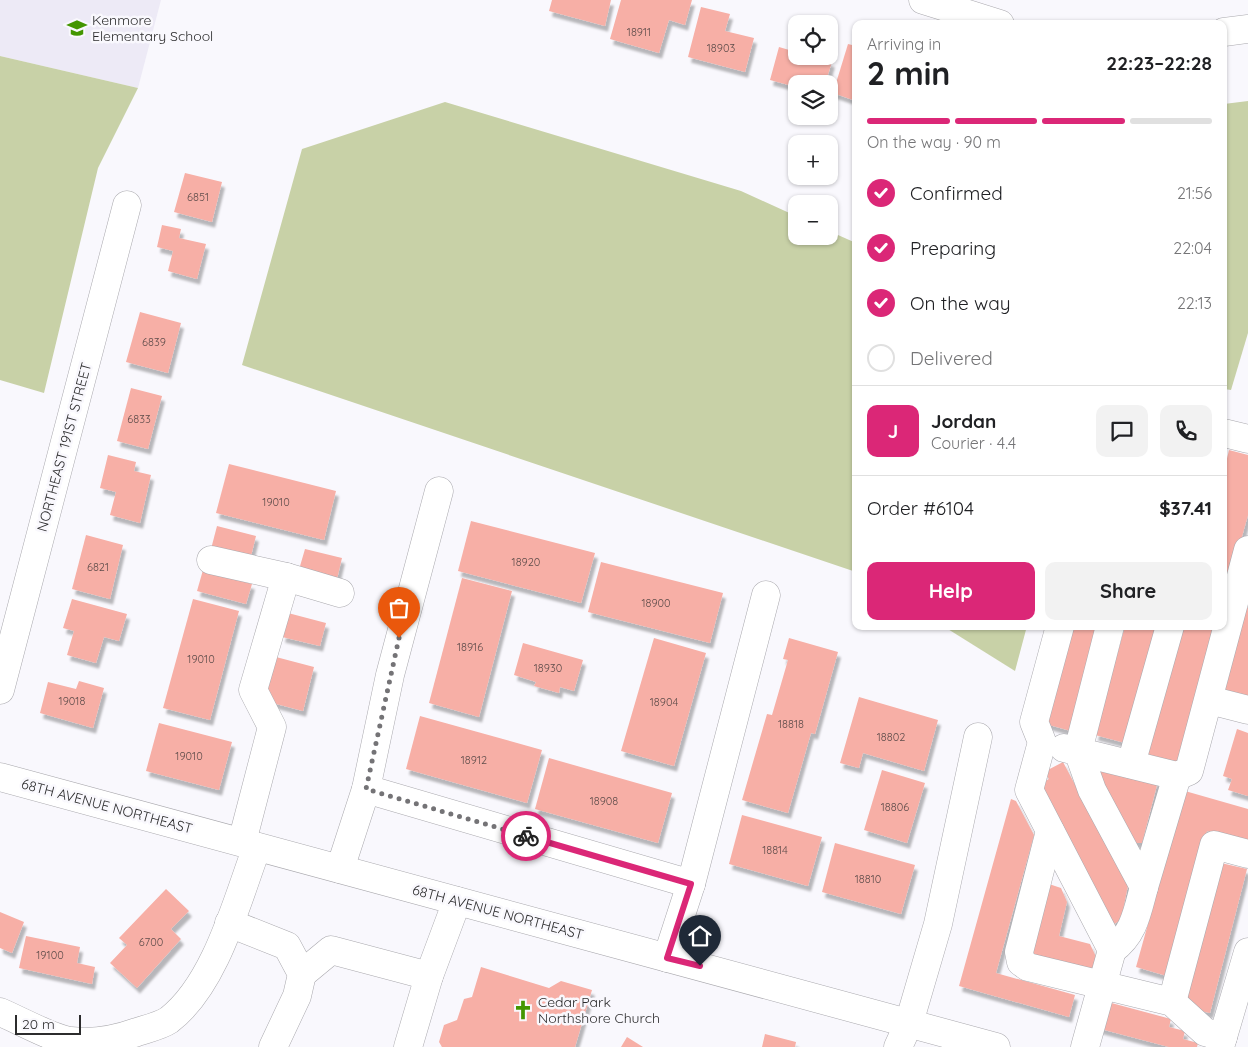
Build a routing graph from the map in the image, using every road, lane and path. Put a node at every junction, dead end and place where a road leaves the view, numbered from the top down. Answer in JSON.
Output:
{"nodes":[{"id":1,"x":923,"y":0,"type":"edge"},
{"id":2,"x":987,"y":20,"type":"edge"},
{"id":3,"x":1248,"y":29,"type":"edge"},
{"id":4,"x":1227,"y":32,"type":"edge"},
{"id":5,"x":127,"y":205,"type":"dead end"},
{"id":6,"x":1227,"y":434,"type":"edge"},
{"id":7,"x":1248,"y":439,"type":"edge"},
{"id":8,"x":438,"y":491,"type":"dead end"},
{"id":9,"x":1248,"y":550,"type":"edge"},
{"id":10,"x":211,"y":560,"type":"dead end"},
{"id":11,"x":286,"y":577,"type":"junction"},
{"id":12,"x":340,"y":593,"type":"dead end"},
{"id":13,"x":766,"y":595,"type":"dead end"},
{"id":14,"x":1059,"y":630,"type":"edge"},
{"id":15,"x":1109,"y":630,"type":"edge"},
{"id":16,"x":1169,"y":630,"type":"edge"},
{"id":17,"x":0,"y":690,"type":"edge"},
{"id":18,"x":1209,"y":700,"type":"junction"},
{"id":19,"x":1248,"y":710,"type":"edge"},
{"id":20,"x":978,"y":737,"type":"dead end"},
{"id":21,"x":1042,"y":742,"type":"junction"},
{"id":22,"x":1078,"y":751,"type":"junction"},
{"id":23,"x":1131,"y":764,"type":"junction"},
{"id":24,"x":1177,"y":776,"type":"junction"},
{"id":25,"x":0,"y":777,"type":"edge"},
{"id":26,"x":366,"y":789,"type":"junction"},
{"id":27,"x":1050,"y":831,"type":"junction"},
{"id":28,"x":250,"y":844,"type":"junction"},
{"id":29,"x":1248,"y":854,"type":"edge"},
{"id":30,"x":340,"y":869,"type":"junction"},
{"id":31,"x":691,"y":884,"type":"junction"},
{"id":32,"x":1144,"y":887,"type":"junction"},
{"id":33,"x":457,"y":901,"type":"junction"},
{"id":34,"x":229,"y":923,"type":"junction"},
{"id":35,"x":1112,"y":950,"type":"junction"},
{"id":36,"x":1248,"y":952,"type":"edge"},
{"id":37,"x":667,"y":958,"type":"junction"},
{"id":38,"x":302,"y":974,"type":"junction"},
{"id":39,"x":429,"y":976,"type":"junction"},
{"id":40,"x":1102,"y":985,"type":"junction"},
{"id":41,"x":1172,"y":1002,"type":"junction"},
{"id":42,"x":0,"y":1012,"type":"edge"},
{"id":43,"x":904,"y":1035,"type":"edge"},
{"id":44,"x":1222,"y":1042,"type":"edge"},
{"id":45,"x":67,"y":1044,"type":"edge"},
{"id":46,"x":273,"y":1047,"type":"edge"},
{"id":47,"x":408,"y":1047,"type":"edge"},
{"id":48,"x":996,"y":1047,"type":"edge"},
{"id":49,"x":1086,"y":1047,"type":"edge"}],
"edges":[{"from":1,"to":2,"type":"street"},
{"from":3,"to":4,"type":"street"},
{"from":5,"to":17,"type":"street","name":"NORTHEAST 191ST STREET"},
{"from":6,"to":7,"type":"street"},
{"from":8,"to":26,"type":"street"},
{"from":9,"to":18,"type":"street"},
{"from":10,"to":11,"type":"street"},
{"from":11,"to":12,"type":"street"},
{"from":11,"to":28,"type":"street"},
{"from":13,"to":31,"type":"street"},
{"from":14,"to":21,"type":"street"},
{"from":15,"to":22,"type":"street"},
{"from":16,"to":23,"type":"street"},
{"from":18,"to":19,"type":"street"},
{"from":18,"to":24,"type":"street"},
{"from":20,"to":43,"type":"street"},
{"from":21,"to":22,"type":"street"},
{"from":21,"to":27,"type":"street"},
{"from":22,"to":23,"type":"street"},
{"from":22,"to":32,"type":"street"},
{"from":23,"to":24,"type":"street"},
{"from":24,"to":32,"type":"street"},
{"from":25,"to":28,"type":"street","name":"68TH AVENUE NORTHEAST"},
{"from":26,"to":30,"type":"street"},
{"from":26,"to":31,"type":"street"},
{"from":27,"to":35,"type":"street"},
{"from":27,"to":40,"type":"street"},
{"from":28,"to":30,"type":"street","name":"68TH AVENUE NORTHEAST"},
{"from":28,"to":34,"type":"street"},
{"from":29,"to":41,"type":"street"},
{"from":30,"to":33,"type":"street","name":"68TH AVENUE NORTHEAST"},
{"from":31,"to":37,"type":"street"},
{"from":32,"to":35,"type":"street"},
{"from":33,"to":37,"type":"street","name":"68TH AVENUE NORTHEAST"},
{"from":33,"to":39,"type":"street"},
{"from":34,"to":38,"type":"street"},
{"from":34,"to":45,"type":"street"},
{"from":35,"to":40,"type":"street"},
{"from":36,"to":44,"type":"street"},
{"from":37,"to":43,"type":"street","name":"68TH AVENUE NORTHEAST"},
{"from":38,"to":39,"type":"street"},
{"from":38,"to":46,"type":"street"},
{"from":39,"to":47,"type":"street"},
{"from":40,"to":41,"type":"street"},
{"from":40,"to":49,"type":"street"},
{"from":41,"to":44,"type":"street"},
{"from":42,"to":45,"type":"street"},
{"from":43,"to":48,"type":"street","name":"68TH AVENUE NORTHEAST"}]}
